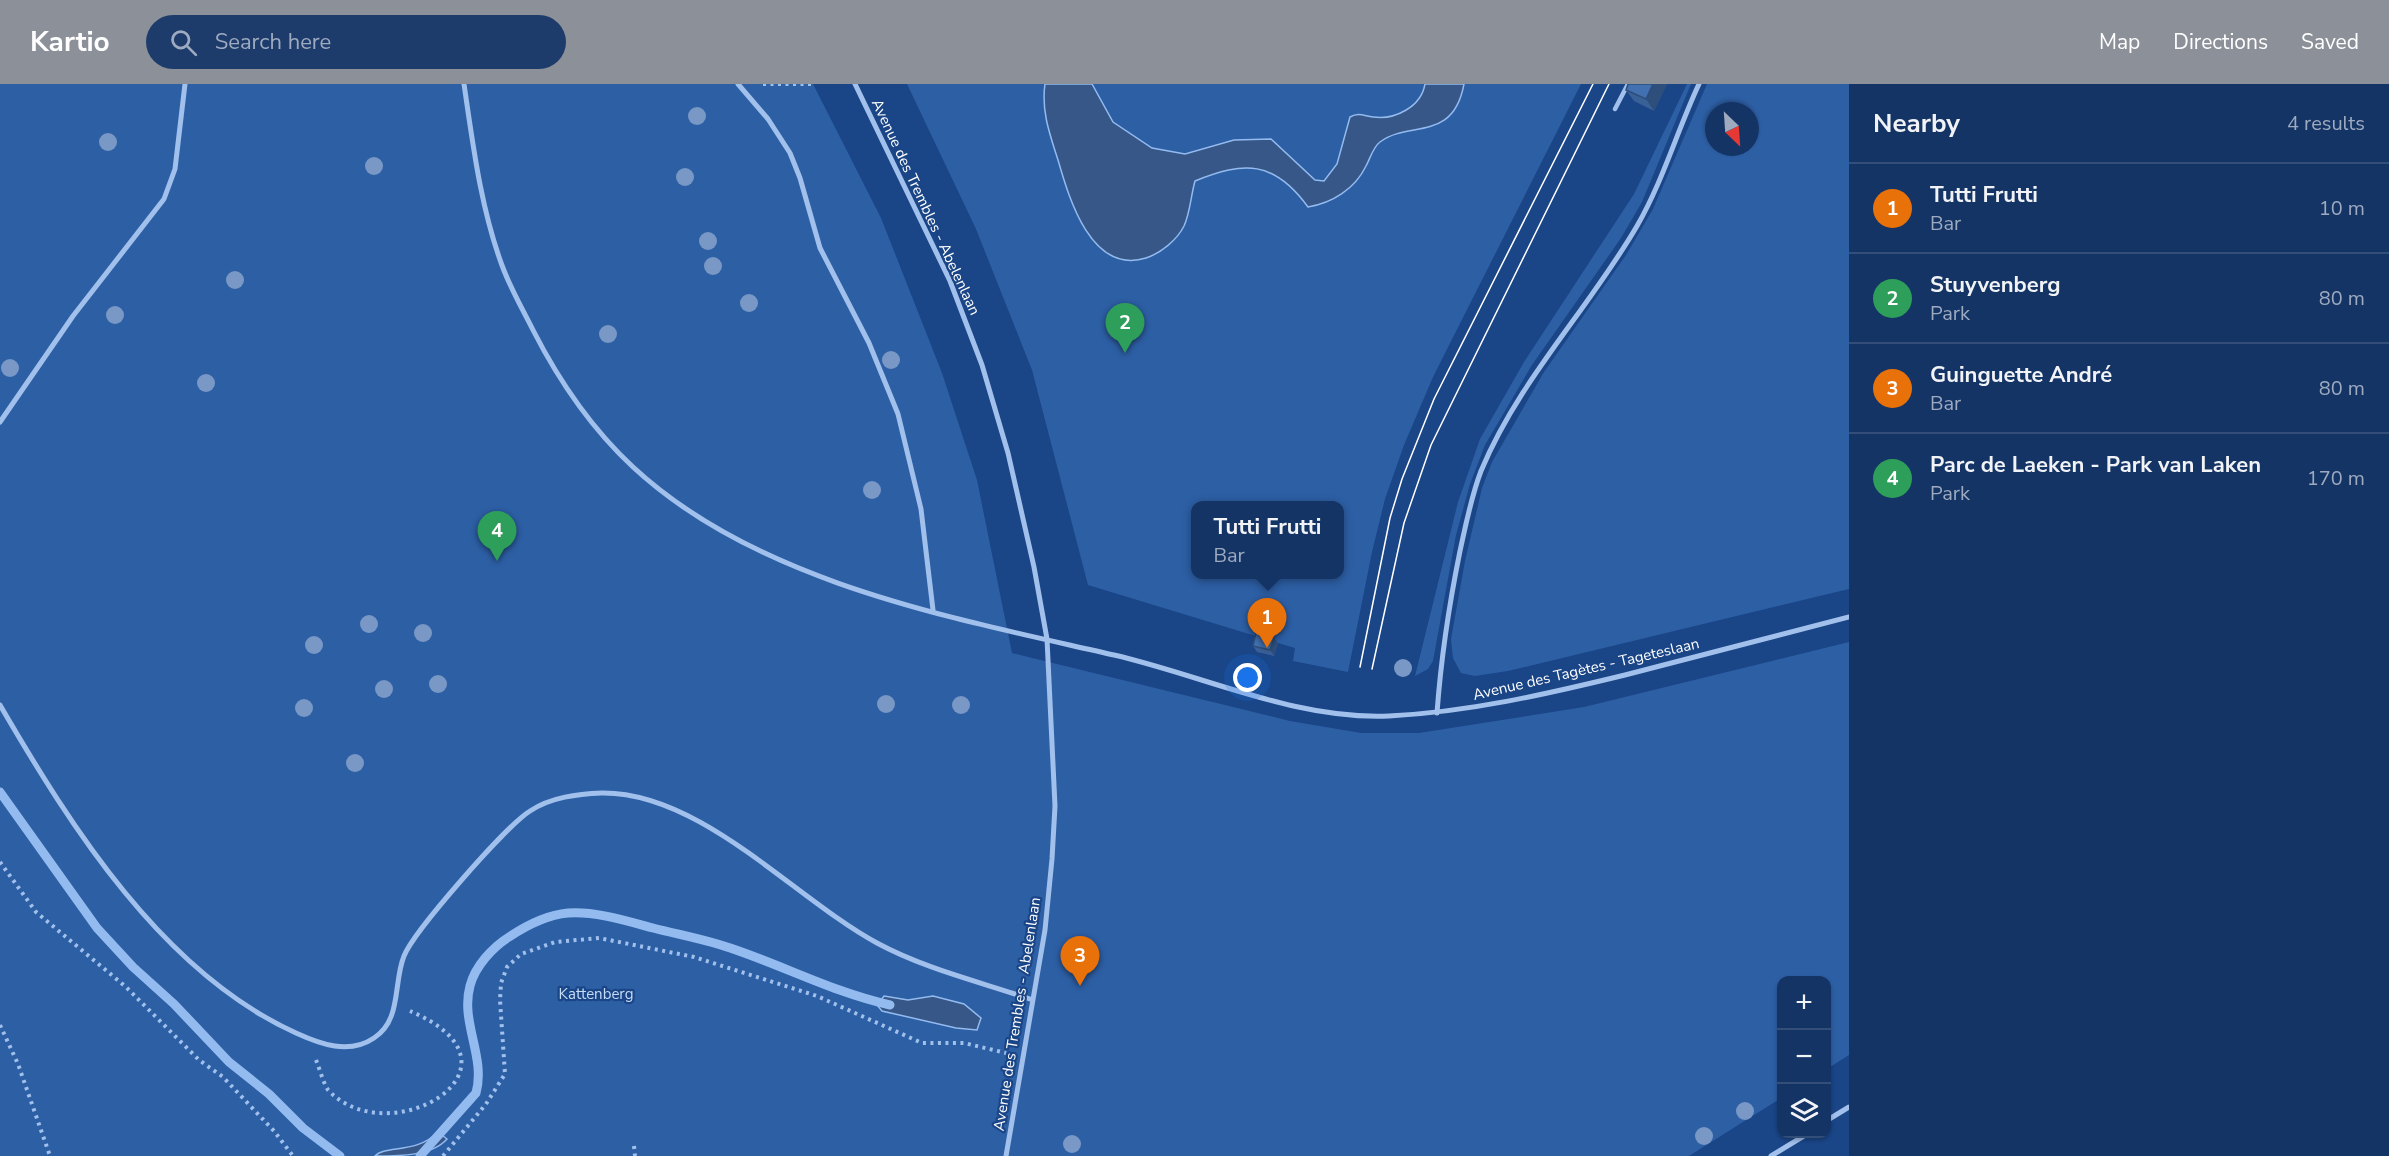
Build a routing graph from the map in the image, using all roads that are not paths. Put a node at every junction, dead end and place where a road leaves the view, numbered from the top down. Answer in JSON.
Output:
{"nodes":[{"id":1,"x":185,"y":84,"type":"edge"},
{"id":2,"x":464,"y":84,"type":"edge"},
{"id":3,"x":738,"y":84,"type":"edge"},
{"id":4,"x":855,"y":84,"type":"edge"},
{"id":5,"x":1628,"y":84,"type":"edge"},
{"id":6,"x":1699,"y":84,"type":"edge"},
{"id":7,"x":1615,"y":109,"type":"dead end"},
{"id":8,"x":0,"y":422,"type":"edge"},
{"id":9,"x":933,"y":610,"type":"junction"},
{"id":10,"x":1849,"y":617,"type":"edge"},
{"id":11,"x":1047,"y":639,"type":"junction"},
{"id":12,"x":0,"y":705,"type":"edge"},
{"id":13,"x":1437,"y":713,"type":"junction"},
{"id":14,"x":1033,"y":1000,"type":"junction"},
{"id":15,"x":1849,"y":1107,"type":"edge"},
{"id":16,"x":1831,"y":1118,"type":"edge"},
{"id":17,"x":1800,"y":1138,"type":"edge"},
{"id":18,"x":1006,"y":1156,"type":"edge"},
{"id":19,"x":1771,"y":1156,"type":"edge"}],
"edges":[{"from":1,"to":8,"type":"street"},
{"from":2,"to":9,"type":"street","name":"Avenue des Tagètes - Tageteslaan"},
{"from":3,"to":9,"type":"street"},
{"from":4,"to":11,"type":"street","name":"Avenue des Trembles - Abelenlaan"},
{"from":5,"to":7,"type":"lane"},
{"from":6,"to":13,"type":"street"},
{"from":9,"to":11,"type":"street","name":"Avenue des Tagètes - Tageteslaan"},
{"from":10,"to":13,"type":"street","name":"Avenue des Tagètes - Tageteslaan"},
{"from":11,"to":13,"type":"street","name":"Avenue des Tagètes - Tageteslaan"},
{"from":11,"to":14,"type":"street","name":"Avenue des Trembles - Abelenlaan"},
{"from":12,"to":14,"type":"street"},
{"from":14,"to":18,"type":"street","name":"Avenue des Trembles - Abelenlaan"},
{"from":15,"to":16,"type":"street"},
{"from":17,"to":19,"type":"street"}]}
